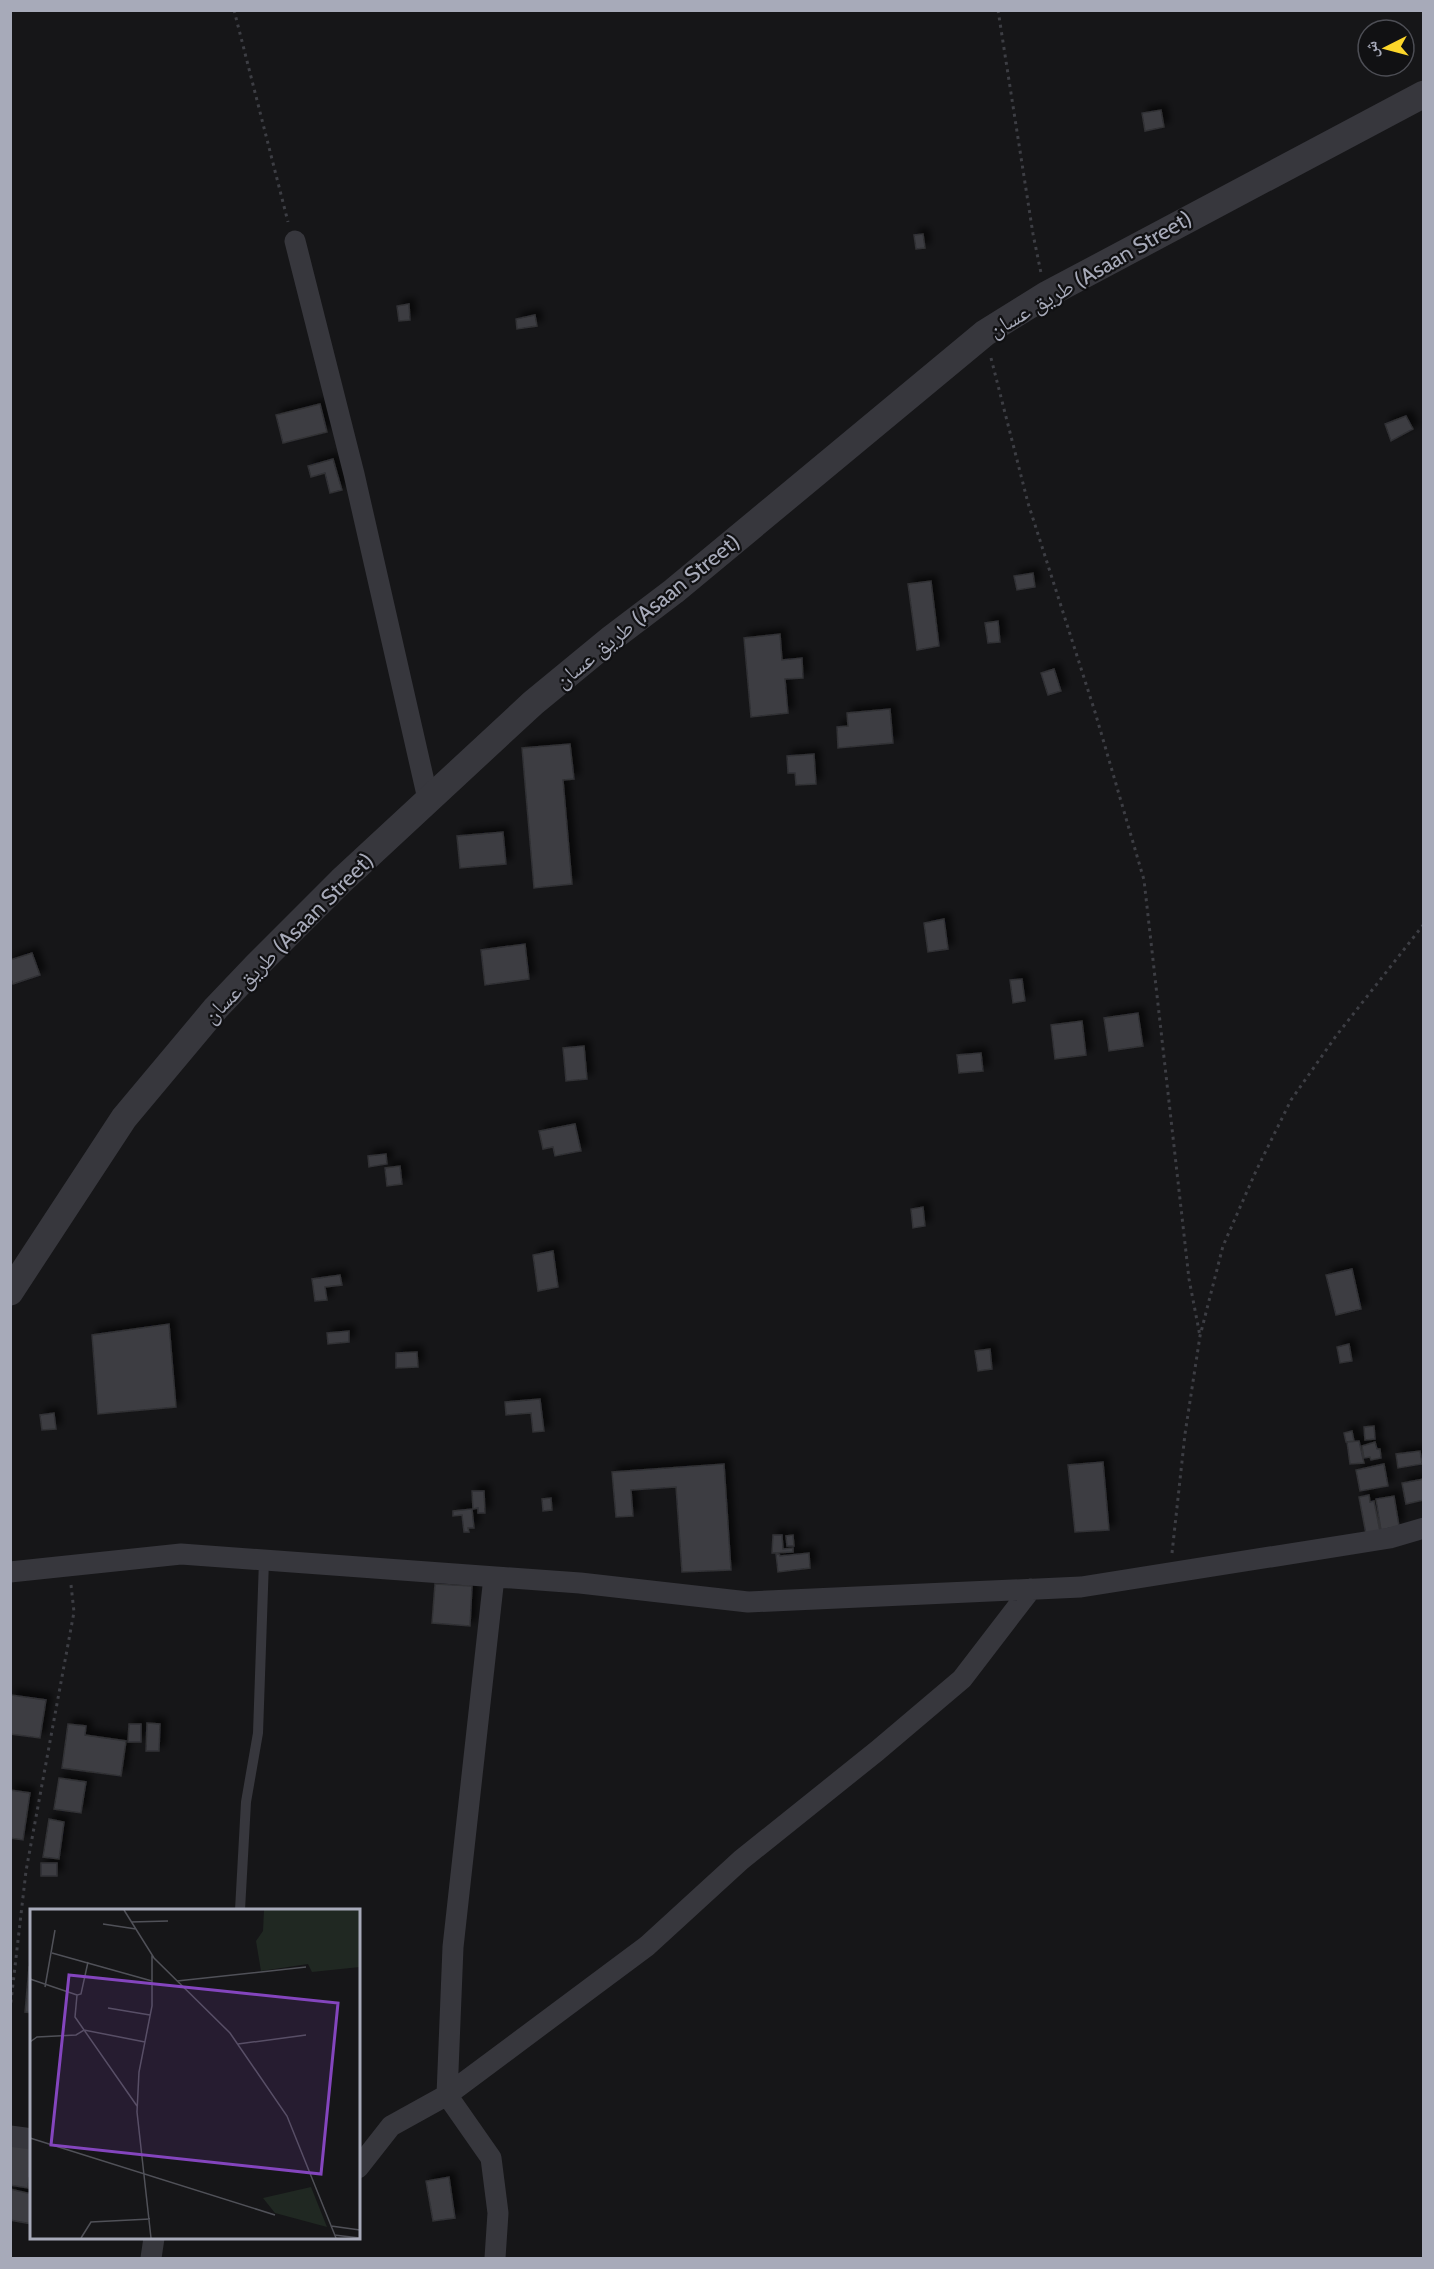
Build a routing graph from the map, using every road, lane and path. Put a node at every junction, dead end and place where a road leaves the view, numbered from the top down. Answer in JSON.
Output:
{"nodes":[{"id":1,"x":234,"y":10,"type":"edge"},
{"id":2,"x":998,"y":10,"type":"edge"},
{"id":3,"x":1424,"y":94,"type":"edge"},
{"id":4,"x":296,"y":241,"type":"joint"},
{"id":5,"x":1046,"y":295,"type":"junction"},
{"id":6,"x":985,"y":333,"type":"junction"},
{"id":7,"x":429,"y":799,"type":"junction"},
{"id":8,"x":1424,"y":924,"type":"edge"},
{"id":9,"x":10,"y":1292,"type":"edge"},
{"id":10,"x":1200,"y":1336,"type":"junction"},
{"id":11,"x":1424,"y":1528,"type":"edge"},
{"id":12,"x":264,"y":1560,"type":"junction"},
{"id":13,"x":69,"y":1566,"type":"junction"},
{"id":14,"x":10,"y":1572,"type":"edge"},
{"id":15,"x":1170,"y":1573,"type":"junction"},
{"id":16,"x":494,"y":1577,"type":"junction"},
{"id":17,"x":1031,"y":1589,"type":"junction"},
{"id":18,"x":240,"y":1909,"type":"edge"},
{"id":19,"x":10,"y":2010,"type":"edge"},
{"id":20,"x":447,"y":2095,"type":"junction"},
{"id":21,"x":10,"y":2136,"type":"edge"},
{"id":22,"x":30,"y":2139,"type":"edge"},
{"id":23,"x":360,"y":2165,"type":"edge"},
{"id":24,"x":154,"y":2239,"type":"edge"},
{"id":25,"x":151,"y":2259,"type":"edge"},
{"id":26,"x":495,"y":2259,"type":"edge"}],
"edges":[{"from":1,"to":4,"type":"path"},
{"from":2,"to":5,"type":"path"},
{"from":3,"to":5,"type":"street","name":"طريق عسان (Asaan Street)"},
{"from":4,"to":7,"type":"street"},
{"from":5,"to":6,"type":"street","name":"طريق عسان (Asaan Street)"},
{"from":6,"to":7,"type":"street","name":"طريق عسان (Asaan Street)"},
{"from":6,"to":10,"type":"path"},
{"from":7,"to":9,"type":"street","name":"طريق عسان (Asaan Street)"},
{"from":8,"to":10,"type":"path"},
{"from":10,"to":15,"type":"path"},
{"from":11,"to":15,"type":"street"},
{"from":12,"to":13,"type":"street"},
{"from":12,"to":16,"type":"street"},
{"from":12,"to":18,"type":"lane"},
{"from":13,"to":14,"type":"street"},
{"from":13,"to":19,"type":"path"},
{"from":15,"to":17,"type":"street"},
{"from":16,"to":17,"type":"street"},
{"from":16,"to":20,"type":"street"},
{"from":17,"to":20,"type":"street"},
{"from":20,"to":23,"type":"street"},
{"from":20,"to":26,"type":"street"},
{"from":21,"to":22,"type":"street"},
{"from":24,"to":25,"type":"street"}]}
